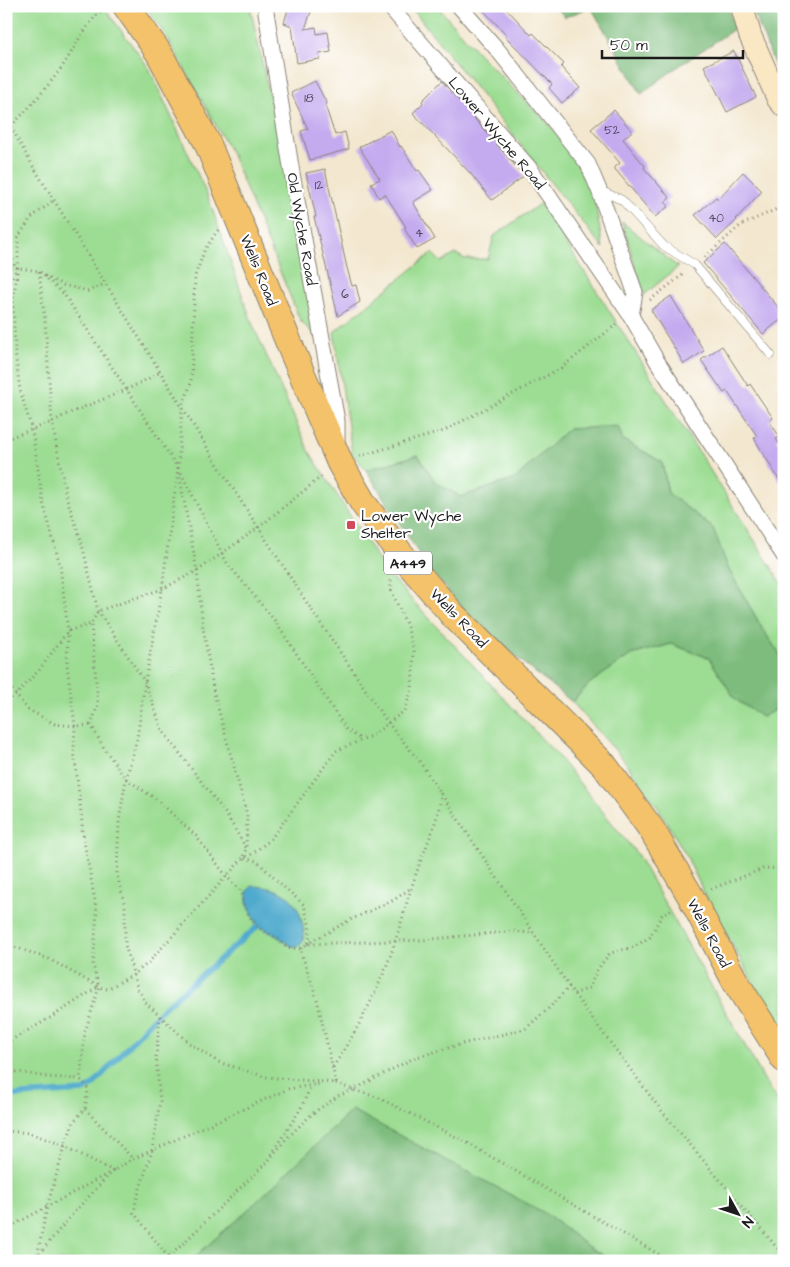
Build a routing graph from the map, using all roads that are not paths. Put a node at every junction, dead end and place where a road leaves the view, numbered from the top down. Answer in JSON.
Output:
{"nodes":[{"id":1,"x":126,"y":6,"type":"edge"},
{"id":2,"x":266,"y":6,"type":"edge"},
{"id":3,"x":389,"y":6,"type":"edge"},
{"id":4,"x":460,"y":6,"type":"edge"},
{"id":5,"x":742,"y":6,"type":"edge"},
{"id":6,"x":784,"y":106,"type":"edge"},
{"id":7,"x":599,"y":190,"type":"junction"},
{"id":8,"x":631,"y":316,"type":"junction"},
{"id":9,"x":771,"y":355,"type":"dead end"},
{"id":10,"x":338,"y":457,"type":"junction"},
{"id":11,"x":784,"y":556,"type":"edge"},
{"id":12,"x":784,"y":1059,"type":"edge"}],
"edges":[{"from":1,"to":10,"type":"highway","name":"Wells Road","number":"A449"},
{"from":2,"to":10,"type":"street","name":"Old Wyche Road"},
{"from":3,"to":8,"type":"street","name":"Lower Wyche Road"},
{"from":4,"to":7,"type":"street"},
{"from":5,"to":6,"type":"main road"},
{"from":7,"to":8,"type":"street"},
{"from":7,"to":9,"type":"lane"},
{"from":8,"to":11,"type":"street","name":"Lower Wyche Road"},
{"from":10,"to":12,"type":"highway","name":"Wells Road","number":"A449"}]}
